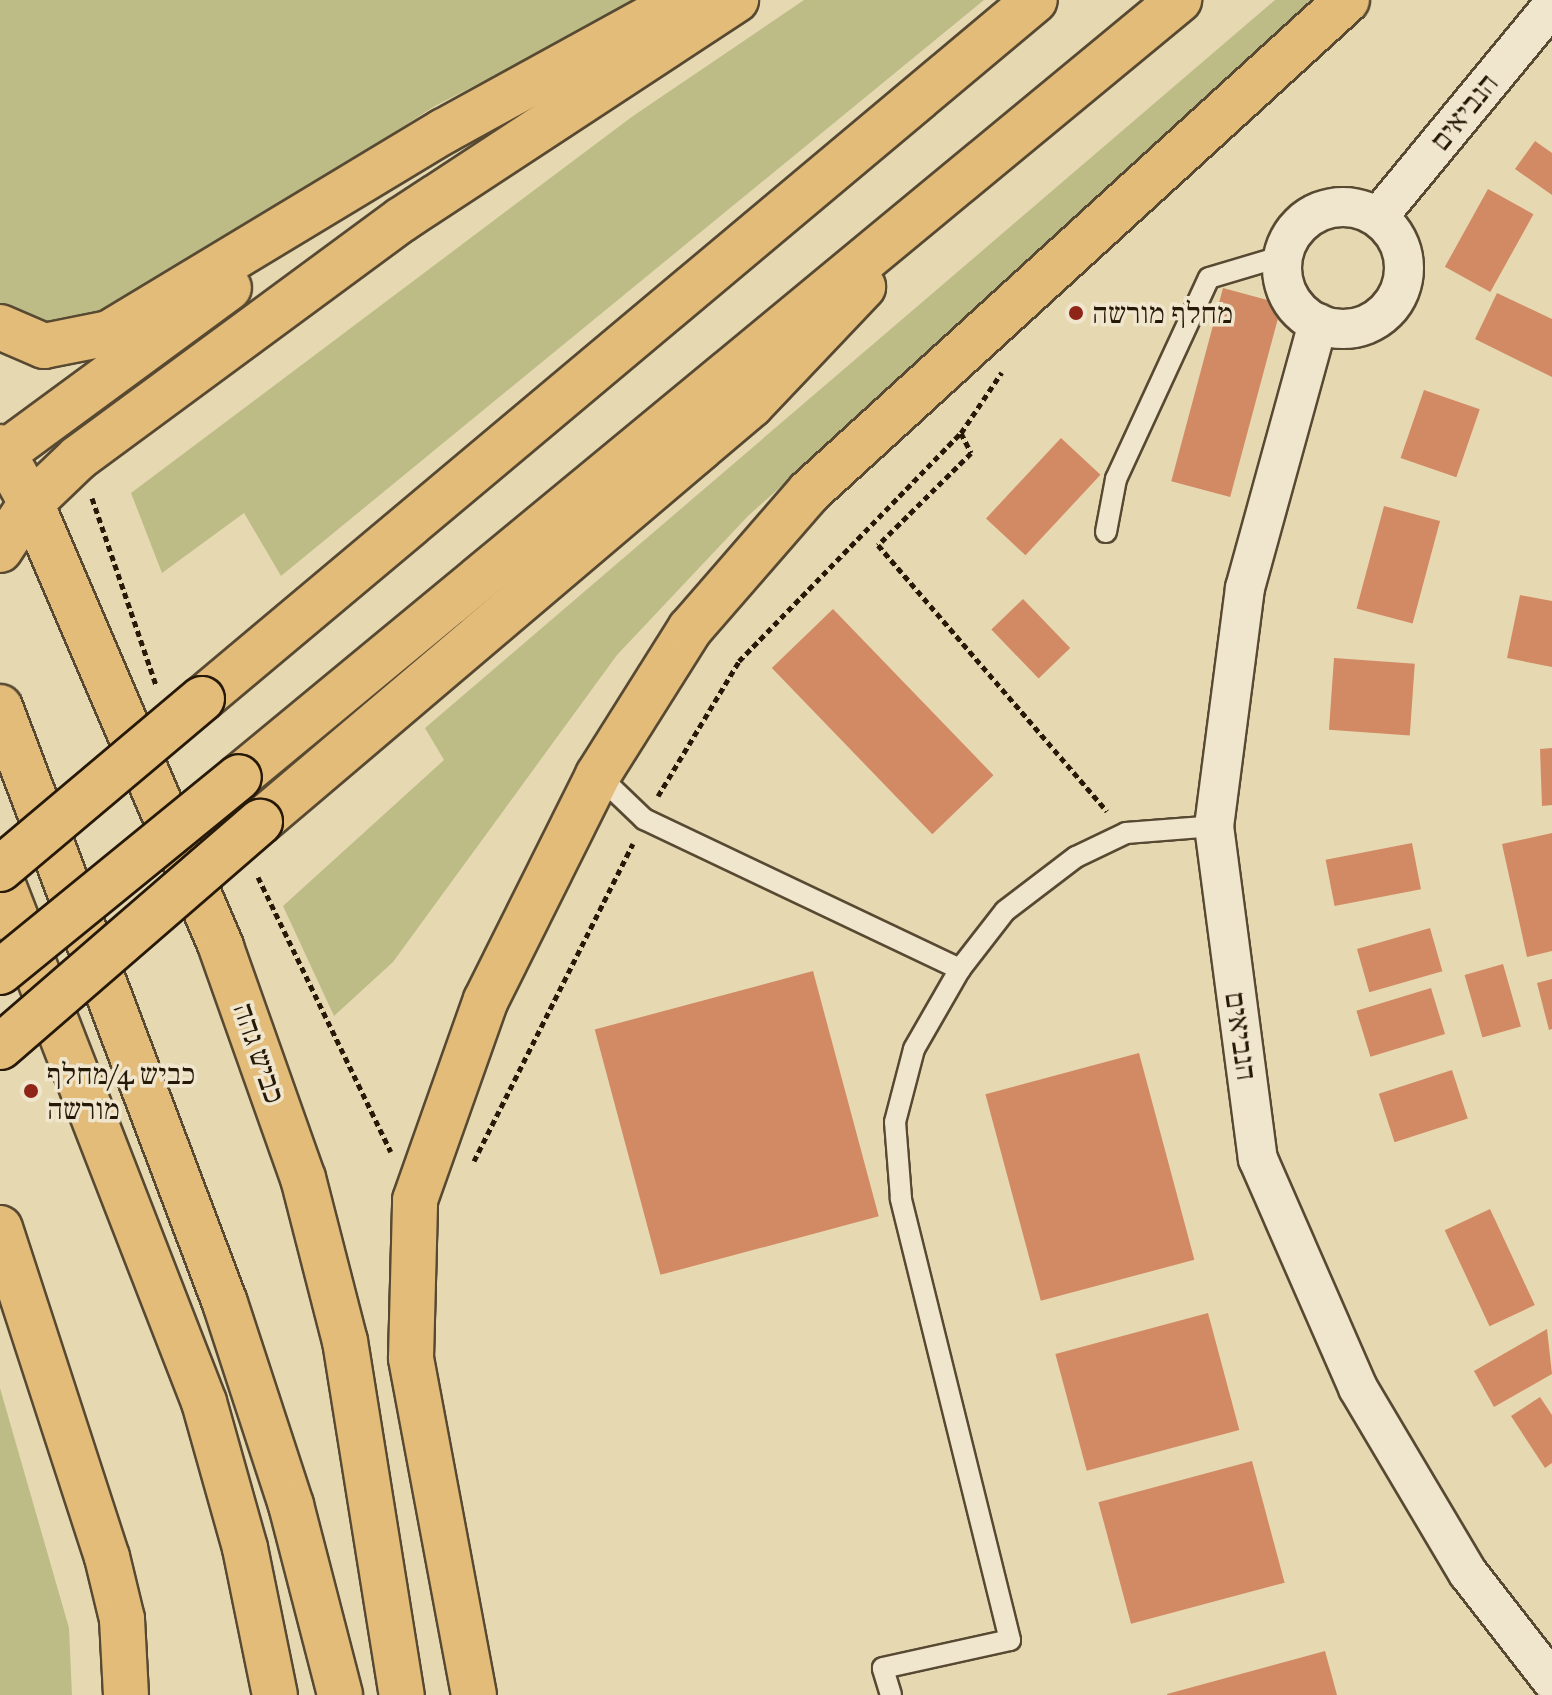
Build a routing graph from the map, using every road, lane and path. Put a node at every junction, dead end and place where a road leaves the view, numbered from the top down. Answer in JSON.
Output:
{"nodes":[{"id":1,"x":682,"y":0,"type":"edge"},
{"id":2,"x":736,"y":0,"type":"edge"},
{"id":3,"x":1035,"y":0,"type":"edge"},
{"id":4,"x":1179,"y":0,"type":"edge"},
{"id":5,"x":1347,"y":0,"type":"edge"},
{"id":6,"x":1550,"y":8,"type":"edge"},
{"id":7,"x":444,"y":131,"type":"junction"},
{"id":8,"x":966,"y":178,"type":"junction"},
{"id":9,"x":1378,"y":217,"type":"junction"},
{"id":10,"x":1283,"y":256,"type":"junction"},
{"id":11,"x":1318,"y":323,"type":"junction"},
{"id":12,"x":0,"y":327,"type":"edge"},
{"id":13,"x":1009,"y":363,"type":"dead end"},
{"id":14,"x":961,"y":433,"type":"junction"},
{"id":15,"x":1,"y":452,"type":"edge"},
{"id":16,"x":31,"y":503,"type":"junction"},
{"id":17,"x":1106,"y":532,"type":"dead end"},
{"id":18,"x":0,"y":550,"type":"edge"},
{"id":19,"x":0,"y":707,"type":"edge"},
{"id":20,"x":598,"y":775,"type":"junction"},
{"id":21,"x":644,"y":819,"type":"junction"},
{"id":22,"x":1214,"y":826,"type":"junction"},
{"id":23,"x":1126,"y":833,"type":"junction"},
{"id":24,"x":0,"y":869,"type":"edge"},
{"id":25,"x":0,"y":877,"type":"edge"},
{"id":26,"x":960,"y":969,"type":"junction"},
{"id":27,"x":0,"y":972,"type":"edge"},
{"id":28,"x":0,"y":1047,"type":"edge"},
{"id":29,"x":468,"y":1172,"type":"dead end"},
{"id":30,"x":0,"y":1228,"type":"edge"},
{"id":31,"x":1552,"y":1681,"type":"edge"},
{"id":32,"x":126,"y":1695,"type":"edge"},
{"id":33,"x":275,"y":1695,"type":"edge"},
{"id":34,"x":340,"y":1695,"type":"edge"},
{"id":35,"x":402,"y":1695,"type":"edge"},
{"id":36,"x":474,"y":1695,"type":"edge"},
{"id":37,"x":891,"y":1695,"type":"edge"}],
"edges":[{"from":1,"to":7,"type":"highway"},
{"from":2,"to":16,"type":"highway"},
{"from":3,"to":24,"type":"highway","bridge":true},
{"from":4,"to":8,"type":"highway"},
{"from":5,"to":20,"type":"highway"},
{"from":6,"to":9,"type":"street","name":"הנביאים"},
{"from":7,"to":12,"type":"highway"},
{"from":7,"to":15,"type":"highway"},
{"from":8,"to":27,"type":"highway","bridge":true},
{"from":8,"to":28,"type":"highway","bridge":true},
{"from":9,"to":10,"type":"street"},
{"from":9,"to":11,"type":"street"},
{"from":10,"to":11,"type":"street"},
{"from":10,"to":17,"type":"lane"},
{"from":11,"to":22,"type":"street","name":"הנביאים"},
{"from":13,"to":14,"type":"path"},
{"from":14,"to":21,"type":"path"},
{"from":14,"to":23,"type":"path"},
{"from":15,"to":16,"type":"highway","name":"כביש גהה"},
{"from":16,"to":18,"type":"highway"},
{"from":16,"to":35,"type":"highway","name":"כביש גהה"},
{"from":19,"to":34,"type":"highway"},
{"from":20,"to":21,"type":"lane"},
{"from":20,"to":36,"type":"highway"},
{"from":21,"to":26,"type":"lane"},
{"from":21,"to":29,"type":"path"},
{"from":22,"to":23,"type":"lane"},
{"from":22,"to":31,"type":"street","name":"הנביאים"},
{"from":23,"to":26,"type":"lane"},
{"from":25,"to":33,"type":"highway"},
{"from":26,"to":37,"type":"lane"},
{"from":30,"to":32,"type":"highway"}]}
